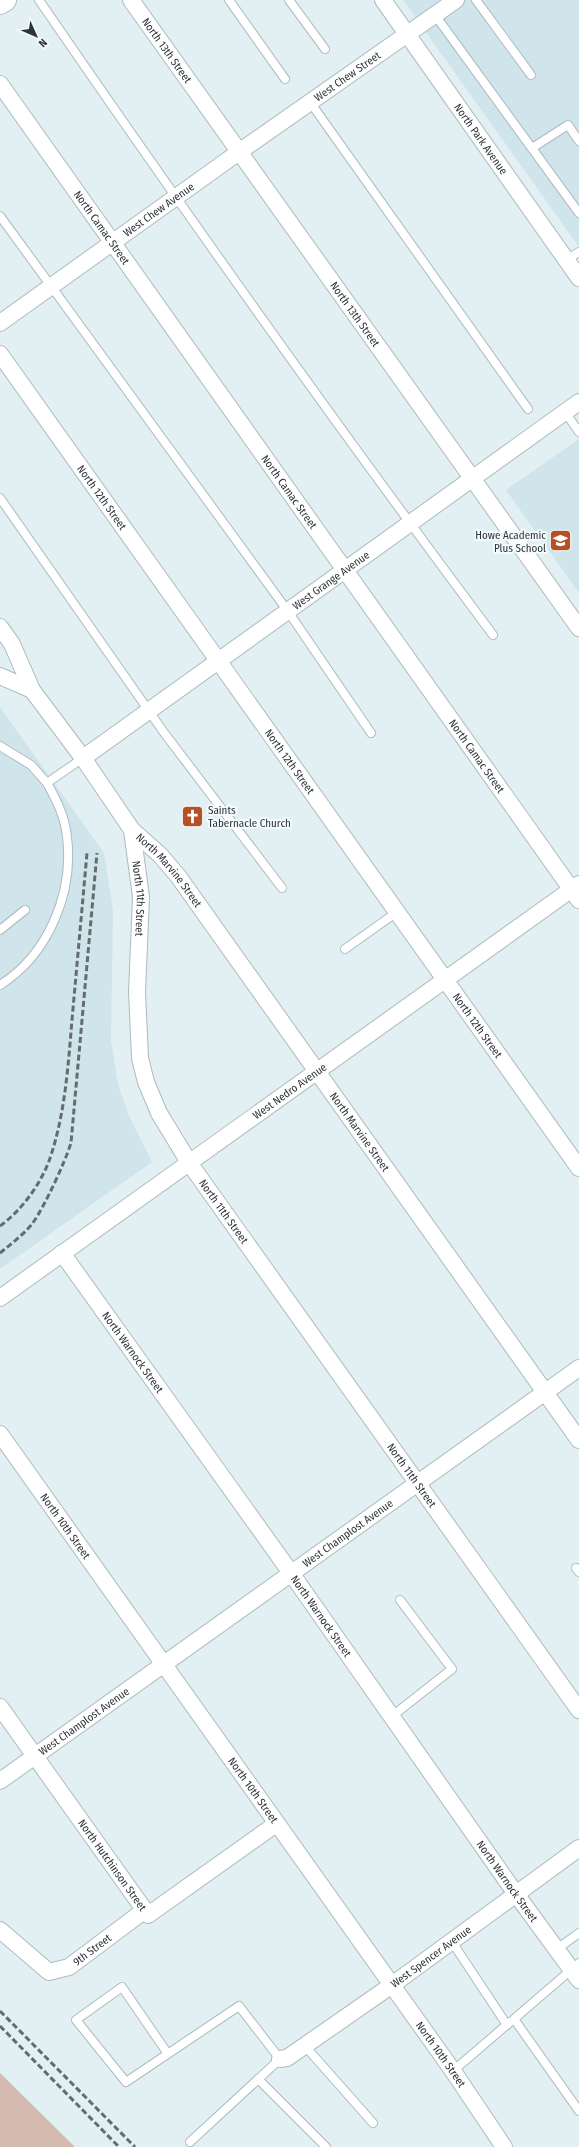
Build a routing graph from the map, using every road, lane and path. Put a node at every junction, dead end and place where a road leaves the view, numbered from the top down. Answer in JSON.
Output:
{"nodes":[{"id":1,"x":5,"y":0,"type":"edge"},
{"id":2,"x":39,"y":0,"type":"edge"},
{"id":3,"x":131,"y":0,"type":"edge"},
{"id":4,"x":228,"y":0,"type":"edge"},
{"id":5,"x":289,"y":0,"type":"edge"},
{"id":6,"x":383,"y":0,"type":"edge"},
{"id":7,"x":456,"y":0,"type":"edge"},
{"id":8,"x":476,"y":0,"type":"edge"},
{"id":9,"x":0,"y":3,"type":"edge"},
{"id":10,"x":434,"y":15,"type":"junction"},
{"id":11,"x":407,"y":34,"type":"junction"},
{"id":12,"x":325,"y":49,"type":"dead end"},
{"id":13,"x":531,"y":75,"type":"dead end"},
{"id":14,"x":285,"y":79,"type":"dead end"},
{"id":15,"x":0,"y":84,"type":"edge"},
{"id":16,"x":310,"y":102,"type":"junction"},
{"id":17,"x":579,"y":141,"type":"edge"},
{"id":18,"x":532,"y":148,"type":"junction"},
{"id":19,"x":239,"y":152,"type":"junction"},
{"id":20,"x":176,"y":198,"type":"junction"},
{"id":21,"x":578,"y":208,"type":"edge"},
{"id":22,"x":0,"y":216,"type":"edge"},
{"id":23,"x":113,"y":242,"type":"junction"},
{"id":24,"x":573,"y":256,"type":"edge"},
{"id":25,"x":579,"y":278,"type":"edge"},
{"id":26,"x":52,"y":288,"type":"junction"},
{"id":27,"x":0,"y":323,"type":"edge"},
{"id":28,"x":0,"y":354,"type":"edge"},
{"id":29,"x":579,"y":402,"type":"edge"},
{"id":30,"x":528,"y":409,"type":"dead end"},
{"id":31,"x":564,"y":412,"type":"junction"},
{"id":32,"x":579,"y":432,"type":"edge"},
{"id":33,"x":472,"y":478,"type":"junction"},
{"id":34,"x":0,"y":498,"type":"edge"},
{"id":35,"x":409,"y":522,"type":"junction"},
{"id":36,"x":344,"y":570,"type":"junction"},
{"id":37,"x":287,"y":610,"type":"junction"},
{"id":38,"x":0,"y":627,"type":"edge"},
{"id":39,"x":579,"y":628,"type":"edge"},
{"id":40,"x":493,"y":635,"type":"dead end"},
{"id":41,"x":217,"y":660,"type":"junction"},
{"id":42,"x":0,"y":676,"type":"edge"},
{"id":43,"x":32,"y":690,"type":"junction"},
{"id":44,"x":151,"y":711,"type":"junction"},
{"id":45,"x":371,"y":732,"type":"dead end"},
{"id":46,"x":0,"y":746,"type":"edge"},
{"id":47,"x":83,"y":758,"type":"junction"},
{"id":48,"x":47,"y":783,"type":"junction"},
{"id":49,"x":132,"y":830,"type":"junction"},
{"id":50,"x":282,"y":888,"type":"dead end"},
{"id":51,"x":576,"y":891,"type":"edge"},
{"id":52,"x":25,"y":910,"type":"dead end"},
{"id":53,"x":397,"y":912,"type":"junction"},
{"id":54,"x":0,"y":930,"type":"edge"},
{"id":55,"x":345,"y":949,"type":"dead end"},
{"id":56,"x":446,"y":980,"type":"junction"},
{"id":57,"x":1,"y":982,"type":"edge"},
{"id":58,"x":317,"y":1072,"type":"junction"},
{"id":59,"x":190,"y":1164,"type":"junction"},
{"id":60,"x":579,"y":1168,"type":"edge"},
{"id":61,"x":62,"y":1253,"type":"junction"},
{"id":62,"x":0,"y":1298,"type":"edge"},
{"id":63,"x":579,"y":1368,"type":"edge"},
{"id":64,"x":545,"y":1393,"type":"junction"},
{"id":65,"x":0,"y":1434,"type":"edge"},
{"id":66,"x":579,"y":1440,"type":"edge"},
{"id":67,"x":418,"y":1482,"type":"junction"},
{"id":68,"x":291,"y":1573,"type":"junction"},
{"id":69,"x":400,"y":1600,"type":"dead end"},
{"id":70,"x":164,"y":1665,"type":"junction"},
{"id":71,"x":0,"y":1707,"type":"edge"},
{"id":72,"x":579,"y":1710,"type":"edge"},
{"id":73,"x":391,"y":1717,"type":"junction"},
{"id":74,"x":35,"y":1756,"type":"junction"},
{"id":75,"x":0,"y":1781,"type":"edge"},
{"id":76,"x":276,"y":1824,"type":"junction"},
{"id":77,"x":579,"y":1848,"type":"edge"},
{"id":78,"x":516,"y":1894,"type":"junction"},
{"id":79,"x":145,"y":1910,"type":"junction"},
{"id":80,"x":0,"y":1930,"type":"edge"},
{"id":81,"x":579,"y":1933,"type":"edge"},
{"id":82,"x":452,"y":1942,"type":"junction"},
{"id":83,"x":557,"y":1950,"type":"junction"},
{"id":84,"x":577,"y":1971,"type":"edge"},
{"id":85,"x":392,"y":1985,"type":"junction"},
{"id":86,"x":511,"y":2022,"type":"junction"},
{"id":87,"x":305,"y":2046,"type":"junction"},
{"id":88,"x":168,"y":2054,"type":"junction"},
{"id":89,"x":280,"y":2059,"type":"junction"},
{"id":90,"x":453,"y":2071,"type":"junction"},
{"id":91,"x":258,"y":2079,"type":"junction"},
{"id":92,"x":579,"y":2111,"type":"edge"},
{"id":93,"x":373,"y":2123,"type":"dead end"},
{"id":94,"x":190,"y":2142,"type":"dead end"},
{"id":95,"x":326,"y":2147,"type":"edge"},
{"id":96,"x":504,"y":2147,"type":"edge"}],
"edges":[{"from":1,"to":9,"type":"street"},
{"from":2,"to":20,"type":"lane"},
{"from":3,"to":19,"type":"street","name":"North 13th Street"},
{"from":4,"to":14,"type":"lane"},
{"from":5,"to":12,"type":"lane"},
{"from":6,"to":11,"type":"street","name":"North Park Avenue"},
{"from":7,"to":10,"type":"street","name":"West Chew Street"},
{"from":8,"to":13,"type":"lane"},
{"from":10,"to":11,"type":"street","name":"West Chew Street"},
{"from":10,"to":18,"type":"lane"},
{"from":11,"to":16,"type":"street","name":"West Chew Street"},
{"from":11,"to":24,"type":"street","name":"North Park Avenue"},
{"from":15,"to":23,"type":"street","name":"North Camac Street"},
{"from":16,"to":19,"type":"street","name":"West Chew Street"},
{"from":16,"to":30,"type":"lane"},
{"from":17,"to":18,"type":"lane"},
{"from":18,"to":21,"type":"lane"},
{"from":19,"to":20,"type":"street","name":"West Chew Avenue"},
{"from":19,"to":33,"type":"street","name":"North 13th Street"},
{"from":20,"to":23,"type":"street","name":"West Chew Avenue"},
{"from":20,"to":35,"type":"lane"},
{"from":22,"to":26,"type":"lane"},
{"from":23,"to":26,"type":"street","name":"West Chew Avenue"},
{"from":23,"to":36,"type":"street","name":"North Camac Street"},
{"from":24,"to":25,"type":"street","name":"North Park Avenue"},
{"from":26,"to":27,"type":"street","name":"West Chew Avenue"},
{"from":26,"to":37,"type":"lane"},
{"from":28,"to":41,"type":"street","name":"North 12th Street"},
{"from":29,"to":31,"type":"street","name":"West Grange Avenue"},
{"from":31,"to":32,"type":"lane"},
{"from":31,"to":33,"type":"street","name":"West Grange Avenue"},
{"from":33,"to":35,"type":"street","name":"West Grange Avenue"},
{"from":33,"to":39,"type":"street","name":"North 13th Street"},
{"from":34,"to":44,"type":"lane"},
{"from":35,"to":36,"type":"street","name":"West Grange Avenue"},
{"from":35,"to":40,"type":"lane"},
{"from":36,"to":37,"type":"street","name":"West Grange Avenue"},
{"from":36,"to":51,"type":"street","name":"North Camac Street"},
{"from":37,"to":41,"type":"street","name":"West Grange Avenue"},
{"from":37,"to":45,"type":"lane"},
{"from":38,"to":43,"type":"street"},
{"from":41,"to":44,"type":"street","name":"West Grange Avenue"},
{"from":41,"to":53,"type":"street","name":"North 12th Street"},
{"from":42,"to":43,"type":"street","name":"North 11th Street"},
{"from":43,"to":47,"type":"street","name":"North 11th Street"},
{"from":44,"to":47,"type":"street","name":"West Grange Avenue"},
{"from":44,"to":50,"type":"lane"},
{"from":46,"to":48,"type":"lane"},
{"from":47,"to":48,"type":"lane"},
{"from":47,"to":49,"type":"street","name":"North 11th Street"},
{"from":48,"to":57,"type":"lane"},
{"from":49,"to":58,"type":"street","name":"North Marvine Street"},
{"from":49,"to":59,"type":"street","name":"North 11th Street"},
{"from":51,"to":56,"type":"street","name":"West Nedro Avenue"},
{"from":52,"to":54,"type":"lane"},
{"from":53,"to":55,"type":"lane"},
{"from":53,"to":56,"type":"street","name":"North 12th Street"},
{"from":56,"to":58,"type":"street","name":"West Nedro Avenue"},
{"from":56,"to":60,"type":"street","name":"North 12th Street"},
{"from":58,"to":59,"type":"street","name":"West Nedro Avenue"},
{"from":58,"to":64,"type":"street","name":"North Marvine Street"},
{"from":59,"to":61,"type":"street","name":"West Nedro Avenue"},
{"from":59,"to":67,"type":"street","name":"North 11th Street"},
{"from":61,"to":62,"type":"street","name":"West Nedro Avenue"},
{"from":61,"to":68,"type":"street","name":"North Warnock Street"},
{"from":63,"to":64,"type":"street","name":"West Champlost Avenue"},
{"from":64,"to":66,"type":"street","name":"North Marvine Street"},
{"from":64,"to":67,"type":"street","name":"West Champlost Avenue"},
{"from":65,"to":70,"type":"street","name":"North 10th Street"},
{"from":67,"to":68,"type":"street","name":"West Champlost Avenue"},
{"from":67,"to":72,"type":"street","name":"North 11th Street"},
{"from":68,"to":70,"type":"street","name":"West Champlost Avenue"},
{"from":68,"to":73,"type":"street","name":"North Warnock Street"},
{"from":69,"to":73,"type":"lane"},
{"from":70,"to":74,"type":"street","name":"West Champlost Avenue"},
{"from":70,"to":76,"type":"street","name":"North 10th Street"},
{"from":71,"to":74,"type":"street","name":"North Hutchinson Street"},
{"from":73,"to":78,"type":"street","name":"North Warnock Street"},
{"from":74,"to":75,"type":"street","name":"West Champlost Avenue"},
{"from":74,"to":79,"type":"street","name":"North Hutchinson Street"},
{"from":76,"to":79,"type":"street","name":"North Hutchinson Street"},
{"from":76,"to":85,"type":"street","name":"North 10th Street"},
{"from":77,"to":78,"type":"street","name":"West Spencer Avenue"},
{"from":78,"to":82,"type":"street","name":"West Spencer Avenue"},
{"from":78,"to":83,"type":"street","name":"North Warnock Street"},
{"from":79,"to":80,"type":"street","name":"9th Street"},
{"from":81,"to":83,"type":"lane"},
{"from":82,"to":85,"type":"street","name":"West Spencer Avenue"},
{"from":82,"to":86,"type":"lane"},
{"from":83,"to":84,"type":"street","name":"North Warnock Street"},
{"from":84,"to":86,"type":"lane"},
{"from":85,"to":87,"type":"street","name":"West Spencer Avenue"},
{"from":85,"to":90,"type":"street","name":"North 10th Street"},
{"from":86,"to":90,"type":"lane"},
{"from":86,"to":92,"type":"lane"},
{"from":87,"to":89,"type":"street","name":"West Spencer Avenue"},
{"from":87,"to":93,"type":"lane"},
{"from":88,"to":88,"type":"lane"},
{"from":88,"to":89,"type":"lane"},
{"from":89,"to":91,"type":"lane"},
{"from":90,"to":96,"type":"street","name":"North 10th Street"},
{"from":91,"to":94,"type":"lane"},
{"from":91,"to":95,"type":"lane"}]}
